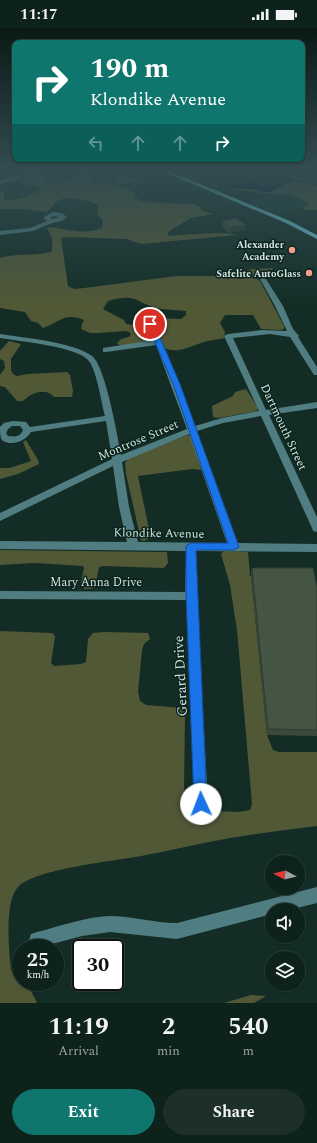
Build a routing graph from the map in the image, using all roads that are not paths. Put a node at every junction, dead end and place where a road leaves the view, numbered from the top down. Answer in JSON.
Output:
{"nodes":[{"id":1,"x":270,"y":214,"type":"edge"},
{"id":2,"x":51,"y":221,"type":"dead end"},
{"id":3,"x":0,"y":234,"type":"edge"},
{"id":4,"x":317,"y":238,"type":"edge"},
{"id":5,"x":263,"y":279,"type":"dead end"},
{"id":6,"x":150,"y":324,"type":"dead end"},
{"id":7,"x":0,"y":336,"type":"edge"},
{"id":8,"x":295,"y":336,"type":"junction"},
{"id":9,"x":158,"y":342,"type":"junction"},
{"id":10,"x":106,"y":350,"type":"dead end"},
{"id":11,"x":317,"y":373,"type":"edge"},
{"id":12,"x":317,"y":404,"type":"edge"},
{"id":13,"x":264,"y":413,"type":"junction"},
{"id":14,"x":110,"y":418,"type":"junction"},
{"id":15,"x":193,"y":429,"type":"junction"},
{"id":16,"x":28,"y":430,"type":"dead end"},
{"id":17,"x":118,"y":460,"type":"junction"},
{"id":18,"x":0,"y":517,"type":"edge"},
{"id":19,"x":317,"y":528,"type":"edge"},
{"id":20,"x":0,"y":545,"type":"edge"},
{"id":21,"x":133,"y":545,"type":"junction"},
{"id":22,"x":191,"y":546,"type":"junction"},
{"id":23,"x":234,"y":547,"type":"junction"},
{"id":24,"x":317,"y":548,"type":"edge"},
{"id":25,"x":0,"y":595,"type":"edge"},
{"id":26,"x":191,"y":596,"type":"junction"},
{"id":27,"x":201,"y":804,"type":"dead end"},
{"id":28,"x":317,"y":895,"type":"edge"},
{"id":29,"x":41,"y":939,"type":"edge"}],
"edges":[{"from":1,"to":4,"type":"main road"},
{"from":2,"to":3,"type":"street"},
{"from":5,"to":8,"type":"street"},
{"from":6,"to":9,"type":"street"},
{"from":7,"to":14,"type":"street"},
{"from":8,"to":11,"type":"street"},
{"from":8,"to":13,"type":"street","name":"Dartmouth Street"},
{"from":9,"to":10,"type":"street"},
{"from":9,"to":15,"type":"street"},
{"from":12,"to":13,"type":"street","name":"Montrose Street"},
{"from":13,"to":15,"type":"street","name":"Montrose Street"},
{"from":13,"to":19,"type":"street","name":"Dartmouth Street"},
{"from":14,"to":16,"type":"street"},
{"from":14,"to":17,"type":"street"},
{"from":15,"to":17,"type":"street","name":"Montrose Street"},
{"from":15,"to":23,"type":"street"},
{"from":17,"to":18,"type":"street","name":"Montrose Street"},
{"from":17,"to":21,"type":"street"},
{"from":20,"to":21,"type":"street","name":"Klondike Avenue"},
{"from":21,"to":22,"type":"street","name":"Klondike Avenue"},
{"from":22,"to":23,"type":"street","name":"Klondike Avenue"},
{"from":22,"to":26,"type":"street","name":"Gerard Drive"},
{"from":23,"to":24,"type":"street","name":"Klondike Avenue"},
{"from":25,"to":26,"type":"street","name":"Mary Anna Drive"},
{"from":26,"to":27,"type":"street","name":"Gerard Drive"},
{"from":28,"to":29,"type":"street"}]}
